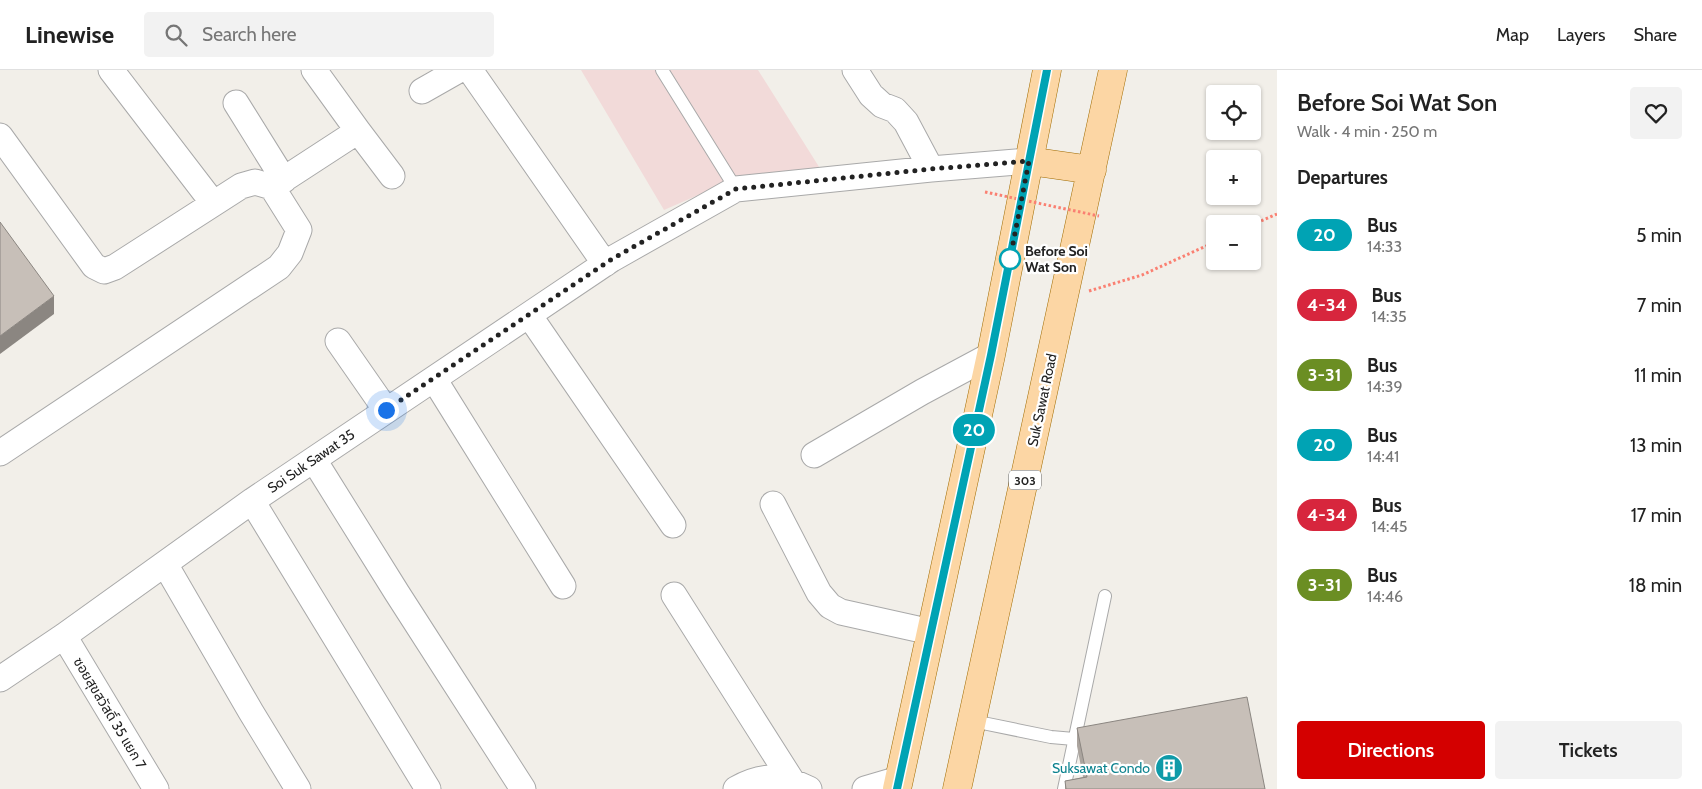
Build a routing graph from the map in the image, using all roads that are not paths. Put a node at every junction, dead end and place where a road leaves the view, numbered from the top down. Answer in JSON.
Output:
{"nodes":[{"id":1,"x":111,"y":70,"type":"edge"},
{"id":2,"x":314,"y":70,"type":"edge"},
{"id":3,"x":459,"y":70,"type":"edge"},
{"id":4,"x":470,"y":70,"type":"edge"},
{"id":5,"x":662,"y":70,"type":"edge"},
{"id":6,"x":855,"y":70,"type":"edge"},
{"id":7,"x":1048,"y":70,"type":"edge"},
{"id":8,"x":1113,"y":70,"type":"edge"},
{"id":9,"x":422,"y":91,"type":"dead end"},
{"id":10,"x":236,"y":103,"type":"dead end"},
{"id":11,"x":358,"y":131,"type":"junction"},
{"id":12,"x":0,"y":136,"type":"edge"},
{"id":13,"x":1029,"y":161,"type":"junction"},
{"id":14,"x":931,"y":169,"type":"junction"},
{"id":15,"x":1092,"y":170,"type":"junction"},
{"id":16,"x":392,"y":176,"type":"dead end"},
{"id":17,"x":278,"y":184,"type":"junction"},
{"id":18,"x":736,"y":189,"type":"junction"},
{"id":19,"x":212,"y":203,"type":"junction"},
{"id":20,"x":605,"y":264,"type":"junction"},
{"id":21,"x":529,"y":315,"type":"junction"},
{"id":22,"x":338,"y":341,"type":"dead end"},
{"id":23,"x":991,"y":355,"type":"junction"},
{"id":24,"x":434,"y":379,"type":"junction"},
{"id":25,"x":386,"y":410,"type":"junction"},
{"id":26,"x":0,"y":453,"type":"edge"},
{"id":27,"x":814,"y":455,"type":"dead end"},
{"id":28,"x":314,"y":460,"type":"junction"},
{"id":29,"x":252,"y":502,"type":"junction"},
{"id":30,"x":773,"y":504,"type":"dead end"},
{"id":31,"x":672,"y":525,"type":"dead end"},
{"id":32,"x":164,"y":564,"type":"junction"},
{"id":33,"x":563,"y":586,"type":"dead end"},
{"id":34,"x":674,"y":594,"type":"dead end"},
{"id":35,"x":1105,"y":596,"type":"dead end"},
{"id":36,"x":931,"y":632,"type":"junction"},
{"id":37,"x":64,"y":636,"type":"junction"},
{"id":38,"x":0,"y":679,"type":"edge"},
{"id":39,"x":973,"y":721,"type":"junction"},
{"id":40,"x":1102,"y":734,"type":"edge"},
{"id":41,"x":1074,"y":739,"type":"junction"},
{"id":42,"x":898,"y":784,"type":"edge"},
{"id":43,"x":801,"y":785,"type":"edge"},
{"id":44,"x":156,"y":789,"type":"edge"},
{"id":45,"x":298,"y":789,"type":"edge"},
{"id":46,"x":428,"y":789,"type":"edge"},
{"id":47,"x":523,"y":789,"type":"edge"},
{"id":48,"x":736,"y":789,"type":"edge"},
{"id":49,"x":865,"y":789,"type":"edge"},
{"id":50,"x":957,"y":789,"type":"edge"},
{"id":51,"x":1064,"y":789,"type":"edge"}],
"edges":[{"from":1,"to":19,"type":"street"},
{"from":2,"to":11,"type":"street"},
{"from":3,"to":9,"type":"street"},
{"from":4,"to":20,"type":"street"},
{"from":5,"to":18,"type":"lane"},
{"from":6,"to":14,"type":"street"},
{"from":7,"to":13,"type":"main road"},
{"from":8,"to":15,"type":"main road","name":"Suk Sawat Road","number":"303"},
{"from":10,"to":17,"type":"street"},
{"from":11,"to":16,"type":"street"},
{"from":11,"to":17,"type":"street"},
{"from":12,"to":19,"type":"street"},
{"from":13,"to":14,"type":"street","name":"Soi Suk Sawat 35"},
{"from":13,"to":15,"type":"main road"},
{"from":13,"to":23,"type":"main road"},
{"from":14,"to":18,"type":"street","name":"Soi Suk Sawat 35"},
{"from":15,"to":39,"type":"main road","name":"Suk Sawat Road","number":"303"},
{"from":17,"to":19,"type":"street"},
{"from":17,"to":26,"type":"street"},
{"from":18,"to":20,"type":"street","name":"Soi Suk Sawat 35"},
{"from":20,"to":21,"type":"street","name":"Soi Suk Sawat 35"},
{"from":21,"to":24,"type":"street","name":"Soi Suk Sawat 35"},
{"from":21,"to":31,"type":"street"},
{"from":22,"to":25,"type":"street"},
{"from":23,"to":27,"type":"street"},
{"from":23,"to":36,"type":"main road"},
{"from":24,"to":25,"type":"street","name":"Soi Suk Sawat 35"},
{"from":24,"to":33,"type":"street"},
{"from":25,"to":28,"type":"street","name":"Soi Suk Sawat 35"},
{"from":28,"to":29,"type":"street","name":"Soi Suk Sawat 35"},
{"from":28,"to":47,"type":"street"},
{"from":29,"to":32,"type":"street","name":"Soi Suk Sawat 35"},
{"from":29,"to":46,"type":"street"},
{"from":30,"to":36,"type":"street"},
{"from":32,"to":37,"type":"street","name":"Soi Suk Sawat 35"},
{"from":32,"to":45,"type":"street"},
{"from":34,"to":43,"type":"street"},
{"from":35,"to":41,"type":"lane"},
{"from":36,"to":42,"type":"main road"},
{"from":37,"to":38,"type":"street","name":"Soi Suk Sawat 35"},
{"from":37,"to":44,"type":"street","name":"ซอยสุขสวัสดิ์ 35 แยก 7"},
{"from":39,"to":41,"type":"lane"},
{"from":39,"to":50,"type":"main road","name":"Suk Sawat Road","number":"303"},
{"from":40,"to":41,"type":"lane"},
{"from":41,"to":51,"type":"lane"},
{"from":42,"to":49,"type":"street"},
{"from":43,"to":48,"type":"street"}]}
